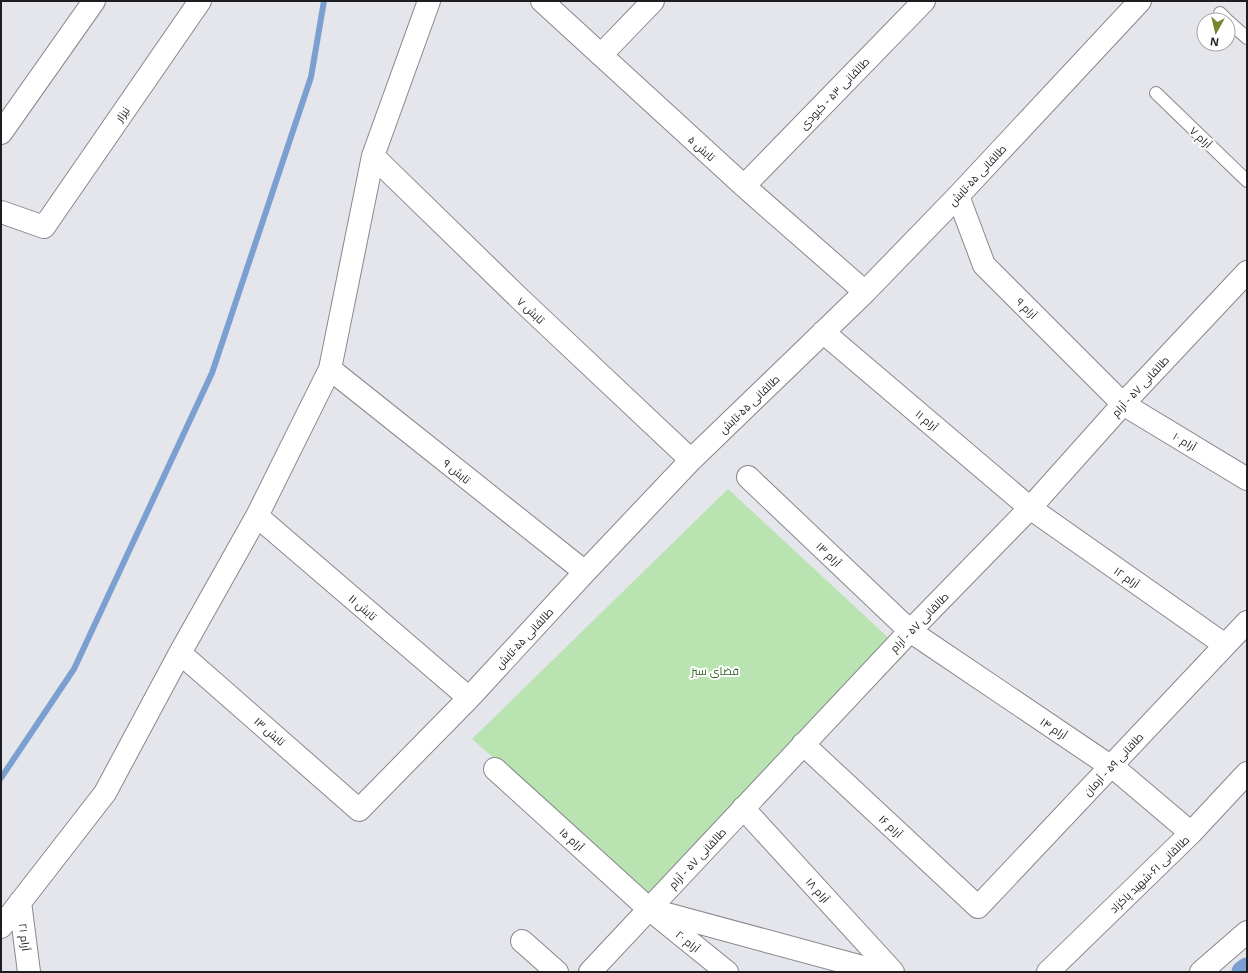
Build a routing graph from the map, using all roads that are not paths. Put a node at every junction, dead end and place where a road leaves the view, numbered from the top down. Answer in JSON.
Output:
{"nodes":[{"id":1,"x":94,"y":1,"type":"edge"},
{"id":2,"x":200,"y":1,"type":"edge"},
{"id":3,"x":429,"y":1,"type":"edge"},
{"id":4,"x":542,"y":1,"type":"edge"},
{"id":5,"x":653,"y":1,"type":"edge"},
{"id":6,"x":1140,"y":1,"type":"edge"},
{"id":7,"x":918,"y":3,"type":"edge"},
{"id":8,"x":1236,"y":28,"type":"edge"},
{"id":9,"x":1247,"y":38,"type":"edge"},
{"id":10,"x":601,"y":55,"type":"junction"},
{"id":11,"x":1156,"y":93,"type":"dead end"},
{"id":12,"x":1,"y":133,"type":"edge"},
{"id":13,"x":373,"y":156,"type":"junction"},
{"id":14,"x":1247,"y":181,"type":"edge"},
{"id":15,"x":744,"y":186,"type":"junction"},
{"id":16,"x":958,"y":196,"type":"junction"},
{"id":17,"x":1,"y":212,"type":"edge"},
{"id":18,"x":1245,"y":277,"type":"edge"},
{"id":19,"x":865,"y":292,"type":"junction"},
{"id":20,"x":823,"y":332,"type":"junction"},
{"id":21,"x":330,"y":369,"type":"junction"},
{"id":22,"x":1123,"y":404,"type":"junction"},
{"id":23,"x":691,"y":460,"type":"junction"},
{"id":24,"x":748,"y":477,"type":"dead end"},
{"id":25,"x":1247,"y":478,"type":"edge"},
{"id":26,"x":1030,"y":508,"type":"junction"},
{"id":27,"x":257,"y":516,"type":"junction"},
{"id":28,"x":584,"y":572,"type":"junction"},
{"id":29,"x":1247,"y":622,"type":"edge"},
{"id":30,"x":910,"y":631,"type":"junction"},
{"id":31,"x":1225,"y":646,"type":"junction"},
{"id":32,"x":180,"y":652,"type":"junction"},
{"id":33,"x":469,"y":698,"type":"junction"},
{"id":34,"x":803,"y":744,"type":"junction"},
{"id":35,"x":1111,"y":767,"type":"junction"},
{"id":36,"x":495,"y":769,"type":"dead end"},
{"id":37,"x":1247,"y":774,"type":"edge"},
{"id":38,"x":743,"y":808,"type":"junction"},
{"id":39,"x":359,"y":810,"type":"joint"},
{"id":40,"x":1191,"y":833,"type":"junction"},
{"id":41,"x":20,"y":902,"type":"junction"},
{"id":42,"x":978,"y":907,"type":"joint"},
{"id":43,"x":649,"y":909,"type":"junction"},
{"id":44,"x":1,"y":927,"type":"edge"},
{"id":45,"x":1247,"y":932,"type":"edge"},
{"id":46,"x":522,"y":941,"type":"dead end"},
{"id":47,"x":29,"y":972,"type":"edge"},
{"id":48,"x":557,"y":972,"type":"edge"},
{"id":49,"x":590,"y":972,"type":"edge"},
{"id":50,"x":727,"y":972,"type":"edge"},
{"id":51,"x":881,"y":972,"type":"edge"},
{"id":52,"x":893,"y":972,"type":"edge"},
{"id":53,"x":1048,"y":972,"type":"edge"},
{"id":54,"x":1201,"y":972,"type":"edge"}],
"edges":[{"from":1,"to":12,"type":"street"},
{"from":2,"to":17,"type":"street","name":"نیزار"},
{"from":3,"to":13,"type":"street"},
{"from":4,"to":10,"type":"street","name":"تابش ۵"},
{"from":5,"to":10,"type":"street"},
{"from":6,"to":16,"type":"street","name":"طالقانی ۵۵-تابش"},
{"from":7,"to":15,"type":"street","name":"طالقانی ۵۳ - کبودی"},
{"from":8,"to":9,"type":"lane"},
{"from":10,"to":15,"type":"street","name":"تابش ۵"},
{"from":11,"to":14,"type":"lane","name":"آرام ۷"},
{"from":13,"to":21,"type":"street"},
{"from":13,"to":23,"type":"street","name":"تابش ۷"},
{"from":15,"to":19,"type":"street","name":"تابش ۵"},
{"from":16,"to":19,"type":"street","name":"طالقانی ۵۵-تابش"},
{"from":16,"to":22,"type":"street","name":"آرام ۹"},
{"from":18,"to":22,"type":"street","name":"طالقانی ۵۷ - آرام"},
{"from":19,"to":20,"type":"street","name":"طالقانی ۵۵-تابش"},
{"from":20,"to":23,"type":"street","name":"طالقانی ۵۵-تابش"},
{"from":20,"to":26,"type":"street","name":"آرام ۱۱"},
{"from":21,"to":27,"type":"street"},
{"from":21,"to":28,"type":"street","name":"تابش ۹"},
{"from":22,"to":25,"type":"street","name":"آرام ۱۰"},
{"from":22,"to":26,"type":"street","name":"طالقانی ۵۷ - آرام"},
{"from":23,"to":28,"type":"street","name":"طالقانی ۵۵-تابش"},
{"from":24,"to":30,"type":"street","name":"آرام ۱۳"},
{"from":26,"to":30,"type":"street","name":"طالقانی ۵۷ - آرام"},
{"from":26,"to":31,"type":"street","name":"آرام ۱۲"},
{"from":27,"to":32,"type":"street"},
{"from":27,"to":33,"type":"street","name":"تابش ۱۱"},
{"from":28,"to":33,"type":"street","name":"طالقانی ۵۵-تابش"},
{"from":29,"to":31,"type":"street","name":"طاقانی ۵۹ - آرمان"},
{"from":30,"to":34,"type":"street","name":"طالقانی ۵۷ - آرام"},
{"from":30,"to":35,"type":"street","name":"آرام ۱۴"},
{"from":31,"to":35,"type":"street","name":"طاقانی ۵۹ - آرمان"},
{"from":32,"to":39,"type":"street","name":"تابش ۱۳"},
{"from":32,"to":41,"type":"street"},
{"from":33,"to":39,"type":"street","name":"طالقانی ۵۵-تابش"},
{"from":34,"to":38,"type":"street","name":"طالقانی ۵۷ - آرام"},
{"from":34,"to":42,"type":"street","name":"آرام ۱۶"},
{"from":35,"to":40,"type":"street","name":"آرام ۱۴"},
{"from":35,"to":42,"type":"street","name":"طاقانی ۵۹ - آرمان"},
{"from":36,"to":43,"type":"street","name":"آرام ۱۵"},
{"from":37,"to":40,"type":"street","name":"طالقانی ۶۱-شهید پاکزاد"},
{"from":38,"to":43,"type":"street","name":"طالقانی ۵۷ - آرام"},
{"from":38,"to":52,"type":"street","name":"آرام ۱۸"},
{"from":40,"to":53,"type":"street","name":"طالقانی ۶۱-شهید پاکزاد"},
{"from":41,"to":44,"type":"street"},
{"from":41,"to":47,"type":"street","name":"آرام ۲۱"},
{"from":43,"to":49,"type":"street","name":"طالقانی ۵۷ - آرام"},
{"from":43,"to":50,"type":"street","name":"آرام ۲۰"},
{"from":43,"to":51,"type":"street"},
{"from":45,"to":54,"type":"street"},
{"from":46,"to":48,"type":"street"}]}
